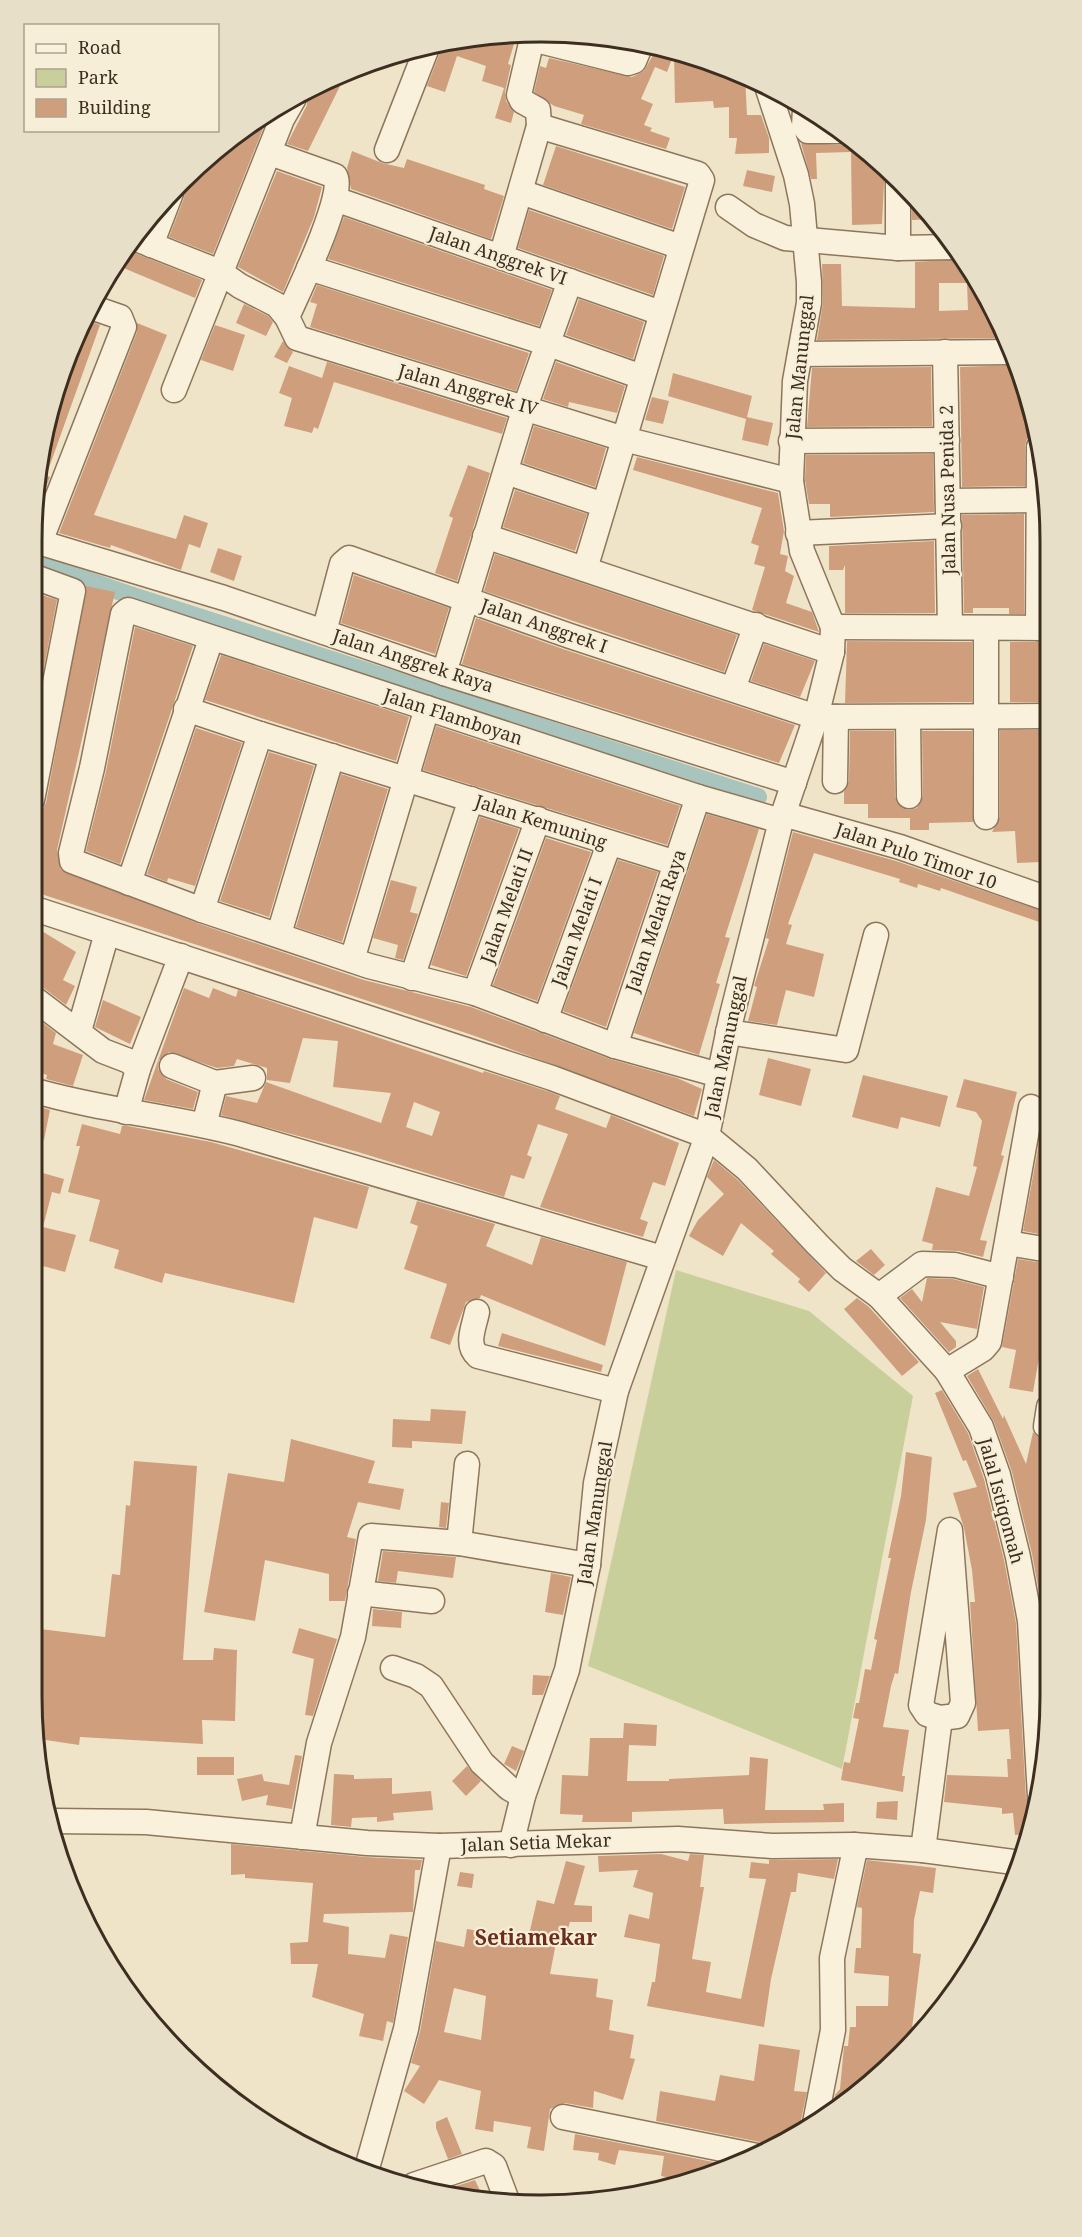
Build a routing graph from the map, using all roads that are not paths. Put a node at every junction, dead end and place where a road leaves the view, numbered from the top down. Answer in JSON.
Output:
{"nodes":[{"id":1,"x":531,"y":42,"type":"edge"},
{"id":2,"x":544,"y":42,"type":"edge"},
{"id":3,"x":638,"y":52,"type":"edge"},
{"id":4,"x":424,"y":56,"type":"edge"},
{"id":5,"x":771,"y":98,"type":"edge"},
{"id":6,"x":285,"y":113,"type":"edge"},
{"id":7,"x":805,"y":118,"type":"edge"},
{"id":8,"x":539,"y":126,"type":"junction"},
{"id":9,"x":825,"y":131,"type":"edge"},
{"id":10,"x":387,"y":150,"type":"dead end"},
{"id":11,"x":270,"y":153,"type":"junction"},
{"id":12,"x":521,"y":192,"type":"junction"},
{"id":13,"x":898,"y":192,"type":"edge"},
{"id":14,"x":335,"y":199,"type":"junction"},
{"id":15,"x":728,"y":207,"type":"dead end"},
{"id":16,"x":142,"y":241,"type":"edge"},
{"id":17,"x":806,"y":241,"type":"junction"},
{"id":18,"x":681,"y":247,"type":"junction"},
{"id":19,"x":944,"y":247,"type":"edge"},
{"id":20,"x":898,"y":248,"type":"junction"},
{"id":21,"x":501,"y":257,"type":"junction"},
{"id":22,"x":309,"y":268,"type":"junction"},
{"id":23,"x":220,"y":272,"type":"junction"},
{"id":24,"x":570,"y":281,"type":"junction"},
{"id":25,"x":99,"y":310,"type":"edge"},
{"id":26,"x":661,"y":313,"type":"junction"},
{"id":27,"x":287,"y":317,"type":"junction"},
{"id":28,"x":546,"y":343,"type":"junction"},
{"id":29,"x":945,"y":352,"type":"junction"},
{"id":30,"x":1003,"y":352,"type":"edge"},
{"id":31,"x":800,"y":354,"type":"junction"},
{"id":32,"x":642,"y":377,"type":"junction"},
{"id":33,"x":174,"y":390,"type":"dead end"},
{"id":34,"x":525,"y":407,"type":"junction"},
{"id":35,"x":624,"y":439,"type":"junction"},
{"id":36,"x":947,"y":440,"type":"junction"},
{"id":37,"x":791,"y":441,"type":"junction"},
{"id":38,"x":506,"y":472,"type":"junction"},
{"id":39,"x":790,"y":481,"type":"junction"},
{"id":40,"x":1038,"y":500,"type":"edge"},
{"id":41,"x":948,"y":501,"type":"junction"},
{"id":42,"x":604,"y":505,"type":"junction"},
{"id":43,"x":42,"y":525,"type":"edge"},
{"id":44,"x":949,"y":526,"type":"junction"},
{"id":45,"x":798,"y":533,"type":"junction"},
{"id":46,"x":485,"y":536,"type":"junction"},
{"id":47,"x":42,"y":543,"type":"edge"},
{"id":48,"x":585,"y":569,"type":"junction"},
{"id":49,"x":42,"y":580,"type":"edge"},
{"id":50,"x":466,"y":599,"type":"junction"},
{"id":51,"x":756,"y":625,"type":"junction"},
{"id":52,"x":833,"y":627,"type":"junction"},
{"id":53,"x":950,"y":627,"type":"junction"},
{"id":54,"x":986,"y":628,"type":"junction"},
{"id":55,"x":1040,"y":628,"type":"edge"},
{"id":56,"x":324,"y":632,"type":"junction"},
{"id":57,"x":211,"y":639,"type":"junction"},
{"id":58,"x":832,"y":652,"type":"junction"},
{"id":59,"x":444,"y":673,"type":"junction"},
{"id":60,"x":733,"y":689,"type":"junction"},
{"id":61,"x":427,"y":708,"type":"junction"},
{"id":62,"x":186,"y":709,"type":"junction"},
{"id":63,"x":986,"y":716,"type":"junction"},
{"id":64,"x":1040,"y":716,"type":"edge"},
{"id":65,"x":826,"y":717,"type":"junction"},
{"id":66,"x":908,"y":718,"type":"junction"},
{"id":67,"x":260,"y":735,"type":"junction"},
{"id":68,"x":42,"y":749,"type":"edge"},
{"id":69,"x":332,"y":756,"type":"junction"},
{"id":70,"x":406,"y":779,"type":"junction"},
{"id":71,"x":835,"y":781,"type":"dead end"},
{"id":72,"x":909,"y":796,"type":"dead end"},
{"id":73,"x":698,"y":797,"type":"junction"},
{"id":74,"x":471,"y":800,"type":"junction"},
{"id":75,"x":787,"y":804,"type":"junction"},
{"id":76,"x":986,"y":817,"type":"dead end"},
{"id":77,"x":538,"y":819,"type":"junction"},
{"id":78,"x":609,"y":844,"type":"junction"},
{"id":79,"x":676,"y":863,"type":"junction"},
{"id":80,"x":129,"y":883,"type":"junction"},
{"id":81,"x":1040,"y":896,"type":"edge"},
{"id":82,"x":202,"y":910,"type":"junction"},
{"id":83,"x":42,"y":911,"type":"edge"},
{"id":84,"x":107,"y":933,"type":"junction"},
{"id":85,"x":279,"y":934,"type":"junction"},
{"id":86,"x":876,"y":935,"type":"dead end"},
{"id":87,"x":181,"y":956,"type":"junction"},
{"id":88,"x":352,"y":960,"type":"junction"},
{"id":89,"x":412,"y":978,"type":"junction"},
{"id":90,"x":476,"y":993,"type":"junction"},
{"id":91,"x":42,"y":1004,"type":"edge"},
{"id":92,"x":545,"y":1020,"type":"junction"},
{"id":93,"x":79,"y":1031,"type":"junction"},
{"id":94,"x":729,"y":1032,"type":"junction"},
{"id":95,"x":615,"y":1046,"type":"junction"},
{"id":96,"x":172,"y":1066,"type":"dead end"},
{"id":97,"x":138,"y":1069,"type":"junction"},
{"id":98,"x":719,"y":1075,"type":"junction"},
{"id":99,"x":253,"y":1078,"type":"dead end"},
{"id":100,"x":215,"y":1083,"type":"junction"},
{"id":101,"x":42,"y":1091,"type":"edge"},
{"id":102,"x":1031,"y":1107,"type":"dead end"},
{"id":103,"x":126,"y":1112,"type":"junction"},
{"id":104,"x":204,"y":1125,"type":"junction"},
{"id":105,"x":706,"y":1136,"type":"junction"},
{"id":106,"x":1008,"y":1243,"type":"junction"},
{"id":107,"x":1040,"y":1248,"type":"edge"},
{"id":108,"x":662,"y":1258,"type":"junction"},
{"id":109,"x":1001,"y":1277,"type":"junction"},
{"id":110,"x":879,"y":1296,"type":"junction"},
{"id":111,"x":477,"y":1312,"type":"dead end"},
{"id":112,"x":947,"y":1371,"type":"junction"},
{"id":113,"x":616,"y":1392,"type":"junction"},
{"id":114,"x":467,"y":1464,"type":"dead end"},
{"id":115,"x":459,"y":1543,"type":"junction"},
{"id":116,"x":588,"y":1565,"type":"junction"},
{"id":117,"x":360,"y":1593,"type":"junction"},
{"id":118,"x":432,"y":1600,"type":"dead end"},
{"id":119,"x":393,"y":1668,"type":"dead end"},
{"id":120,"x":940,"y":1718,"type":"junction"},
{"id":121,"x":1037,"y":1748,"type":"edge"},
{"id":122,"x":523,"y":1796,"type":"junction"},
{"id":123,"x":58,"y":1821,"type":"edge"},
{"id":124,"x":302,"y":1837,"type":"junction"},
{"id":125,"x":511,"y":1845,"type":"junction"},
{"id":126,"x":854,"y":1845,"type":"junction"},
{"id":127,"x":439,"y":1846,"type":"junction"},
{"id":128,"x":923,"y":1850,"type":"junction"},
{"id":129,"x":1012,"y":1862,"type":"edge"},
{"id":130,"x":817,"y":2111,"type":"edge"},
{"id":131,"x":563,"y":2117,"type":"dead end"},
{"id":132,"x":741,"y":2153,"type":"edge"},
{"id":133,"x":368,"y":2164,"type":"edge"},
{"id":134,"x":426,"y":2181,"type":"edge"},
{"id":135,"x":504,"y":2194,"type":"edge"}],
"edges":[{"from":1,"to":8,"type":"street"},
{"from":2,"to":3,"type":"street"},
{"from":4,"to":10,"type":"street"},
{"from":5,"to":17,"type":"street","name":"Jalan Manunggal"},
{"from":6,"to":11,"type":"street"},
{"from":7,"to":9,"type":"street"},
{"from":8,"to":12,"type":"street"},
{"from":8,"to":18,"type":"street"},
{"from":11,"to":14,"type":"street"},
{"from":11,"to":23,"type":"street"},
{"from":12,"to":18,"type":"street"},
{"from":12,"to":21,"type":"street"},
{"from":13,"to":20,"type":"street"},
{"from":14,"to":21,"type":"street","name":"Jalan Anggrek VI"},
{"from":14,"to":22,"type":"street"},
{"from":15,"to":17,"type":"street"},
{"from":16,"to":23,"type":"street"},
{"from":17,"to":20,"type":"street"},
{"from":17,"to":31,"type":"street","name":"Jalan Manunggal"},
{"from":18,"to":26,"type":"street"},
{"from":19,"to":20,"type":"street"},
{"from":21,"to":24,"type":"street","name":"Jalan Anggrek VI"},
{"from":22,"to":27,"type":"street"},
{"from":22,"to":28,"type":"street"},
{"from":23,"to":27,"type":"street"},
{"from":23,"to":33,"type":"street"},
{"from":24,"to":26,"type":"street","name":"Jalan Anggrek VI"},
{"from":24,"to":28,"type":"street"},
{"from":25,"to":43,"type":"street"},
{"from":26,"to":32,"type":"street"},
{"from":27,"to":34,"type":"street","name":"Jalan Anggrek IV"},
{"from":28,"to":32,"type":"street"},
{"from":28,"to":34,"type":"street"},
{"from":29,"to":30,"type":"street"},
{"from":29,"to":31,"type":"street"},
{"from":29,"to":36,"type":"street","name":"Jalan Nusa Penida 2"},
{"from":31,"to":37,"type":"street","name":"Jalan Manunggal"},
{"from":32,"to":35,"type":"street"},
{"from":34,"to":35,"type":"street","name":"Jalan Anggrek IV"},
{"from":34,"to":38,"type":"street"},
{"from":35,"to":39,"type":"street","name":"Jalan Anggrek IV"},
{"from":35,"to":42,"type":"street"},
{"from":36,"to":37,"type":"street"},
{"from":36,"to":41,"type":"street","name":"Jalan Nusa Penida 2"},
{"from":37,"to":39,"type":"street","name":"Jalan Manunggal"},
{"from":38,"to":42,"type":"street"},
{"from":38,"to":46,"type":"street"},
{"from":39,"to":45,"type":"street","name":"Jalan Manunggal"},
{"from":40,"to":41,"type":"street"},
{"from":41,"to":44,"type":"street","name":"Jalan Nusa Penida 2"},
{"from":42,"to":48,"type":"street"},
{"from":44,"to":45,"type":"street"},
{"from":44,"to":53,"type":"street","name":"Jalan Nusa Penida 2"},
{"from":45,"to":52,"type":"street","name":"Jalan Manunggal"},
{"from":46,"to":48,"type":"street"},
{"from":46,"to":50,"type":"street"},
{"from":47,"to":56,"type":"street","name":"Jalan Anggrek Raya"},
{"from":48,"to":51,"type":"street"},
{"from":49,"to":68,"type":"street"},
{"from":50,"to":56,"type":"street","name":"Jalan Anggrek I"},
{"from":50,"to":59,"type":"street"},
{"from":50,"to":60,"type":"street","name":"Jalan Anggrek I"},
{"from":51,"to":58,"type":"street"},
{"from":51,"to":60,"type":"street"},
{"from":52,"to":53,"type":"street"},
{"from":52,"to":58,"type":"street","name":"Jalan Manunggal"},
{"from":53,"to":54,"type":"street"},
{"from":54,"to":55,"type":"street"},
{"from":54,"to":63,"type":"street"},
{"from":56,"to":59,"type":"street","name":"Jalan Anggrek Raya"},
{"from":57,"to":61,"type":"street","name":"Jalan Flamboyan"},
{"from":57,"to":62,"type":"street"},
{"from":57,"to":80,"type":"street","name":"Jalan Flamboyan"},
{"from":58,"to":65,"type":"street","name":"Jalan Manunggal"},
{"from":59,"to":75,"type":"street","name":"Jalan Anggrek Raya"},
{"from":60,"to":65,"type":"street","name":"Jalan Anggrek I"},
{"from":61,"to":70,"type":"street"},
{"from":61,"to":73,"type":"street","name":"Jalan Flamboyan"},
{"from":62,"to":67,"type":"street","name":"Jalan Kemuning"},
{"from":62,"to":80,"type":"street"},
{"from":63,"to":64,"type":"street","name":"Jalan Anggrek I"},
{"from":63,"to":66,"type":"street","name":"Jalan Anggrek I"},
{"from":63,"to":76,"type":"street"},
{"from":65,"to":66,"type":"street","name":"Jalan Anggrek I"},
{"from":65,"to":71,"type":"street"},
{"from":65,"to":75,"type":"street","name":"Jalan Manunggal"},
{"from":66,"to":72,"type":"street"},
{"from":67,"to":69,"type":"street","name":"Jalan Kemuning"},
{"from":67,"to":82,"type":"street"},
{"from":69,"to":70,"type":"street","name":"Jalan Kemuning"},
{"from":69,"to":85,"type":"street"},
{"from":70,"to":74,"type":"street","name":"Jalan Kemuning"},
{"from":70,"to":88,"type":"street"},
{"from":73,"to":75,"type":"street","name":"Jalan Flamboyan"},
{"from":73,"to":79,"type":"street","name":"Jalan Melati Raya"},
{"from":74,"to":77,"type":"street","name":"Jalan Kemuning"},
{"from":74,"to":89,"type":"street"},
{"from":75,"to":81,"type":"street","name":"Jalan Pulo Timor 10"},
{"from":75,"to":94,"type":"street","name":"Jalan Manunggal"},
{"from":77,"to":78,"type":"street","name":"Jalan Kemuning"},
{"from":77,"to":90,"type":"street","name":"Jalan Melati II"},
{"from":78,"to":79,"type":"street","name":"Jalan Kemuning"},
{"from":78,"to":92,"type":"street","name":"Jalan Melati I"},
{"from":79,"to":95,"type":"street","name":"Jalan Melati Raya"},
{"from":80,"to":82,"type":"street"},
{"from":82,"to":85,"type":"street"},
{"from":83,"to":84,"type":"street","name":"Jalal Istiqomah"},
{"from":84,"to":87,"type":"street","name":"Jalal Istiqomah"},
{"from":84,"to":93,"type":"street"},
{"from":85,"to":88,"type":"street"},
{"from":86,"to":94,"type":"street"},
{"from":87,"to":97,"type":"street"},
{"from":87,"to":105,"type":"street","name":"Jalal Istiqomah"},
{"from":88,"to":89,"type":"street"},
{"from":89,"to":90,"type":"street"},
{"from":90,"to":92,"type":"street"},
{"from":91,"to":93,"type":"street"},
{"from":92,"to":95,"type":"street"},
{"from":93,"to":97,"type":"street"},
{"from":94,"to":98,"type":"street","name":"Jalan Manunggal"},
{"from":95,"to":98,"type":"street"},
{"from":96,"to":100,"type":"street"},
{"from":97,"to":103,"type":"street"},
{"from":98,"to":105,"type":"street","name":"Jalan Manunggal"},
{"from":99,"to":100,"type":"street"},
{"from":100,"to":104,"type":"street"},
{"from":101,"to":103,"type":"street"},
{"from":102,"to":106,"type":"street"},
{"from":103,"to":104,"type":"street"},
{"from":104,"to":108,"type":"street"},
{"from":105,"to":108,"type":"street","name":"Jalan Manunggal"},
{"from":105,"to":110,"type":"street","name":"Jalal Istiqomah"},
{"from":106,"to":107,"type":"street"},
{"from":106,"to":109,"type":"street"},
{"from":108,"to":113,"type":"street","name":"Jalan Manunggal"},
{"from":109,"to":110,"type":"street"},
{"from":109,"to":112,"type":"street"},
{"from":110,"to":112,"type":"street","name":"Jalal Istiqomah"},
{"from":111,"to":113,"type":"street"},
{"from":112,"to":121,"type":"street","name":"Jalal Istiqomah"},
{"from":113,"to":116,"type":"street","name":"Jalan Manunggal"},
{"from":114,"to":115,"type":"street"},
{"from":115,"to":116,"type":"street"},
{"from":115,"to":117,"type":"street"},
{"from":116,"to":122,"type":"street","name":"Jalan Manunggal"},
{"from":117,"to":118,"type":"street"},
{"from":117,"to":124,"type":"street"},
{"from":119,"to":122,"type":"street"},
{"from":120,"to":120,"type":"street"},
{"from":120,"to":128,"type":"street"},
{"from":122,"to":125,"type":"street","name":"Jalan Manunggal"},
{"from":123,"to":124,"type":"street","name":"Jalan Setia Mekar"},
{"from":124,"to":127,"type":"street","name":"Jalan Setia Mekar"},
{"from":125,"to":126,"type":"street","name":"Jalan Setia Mekar"},
{"from":125,"to":127,"type":"street","name":"Jalan Setia Mekar"},
{"from":126,"to":128,"type":"street","name":"Jalan Setia Mekar"},
{"from":126,"to":130,"type":"street"},
{"from":127,"to":133,"type":"street"},
{"from":128,"to":129,"type":"street","name":"Jalan Setia Mekar"},
{"from":131,"to":132,"type":"street"},
{"from":134,"to":135,"type":"street"}]}
